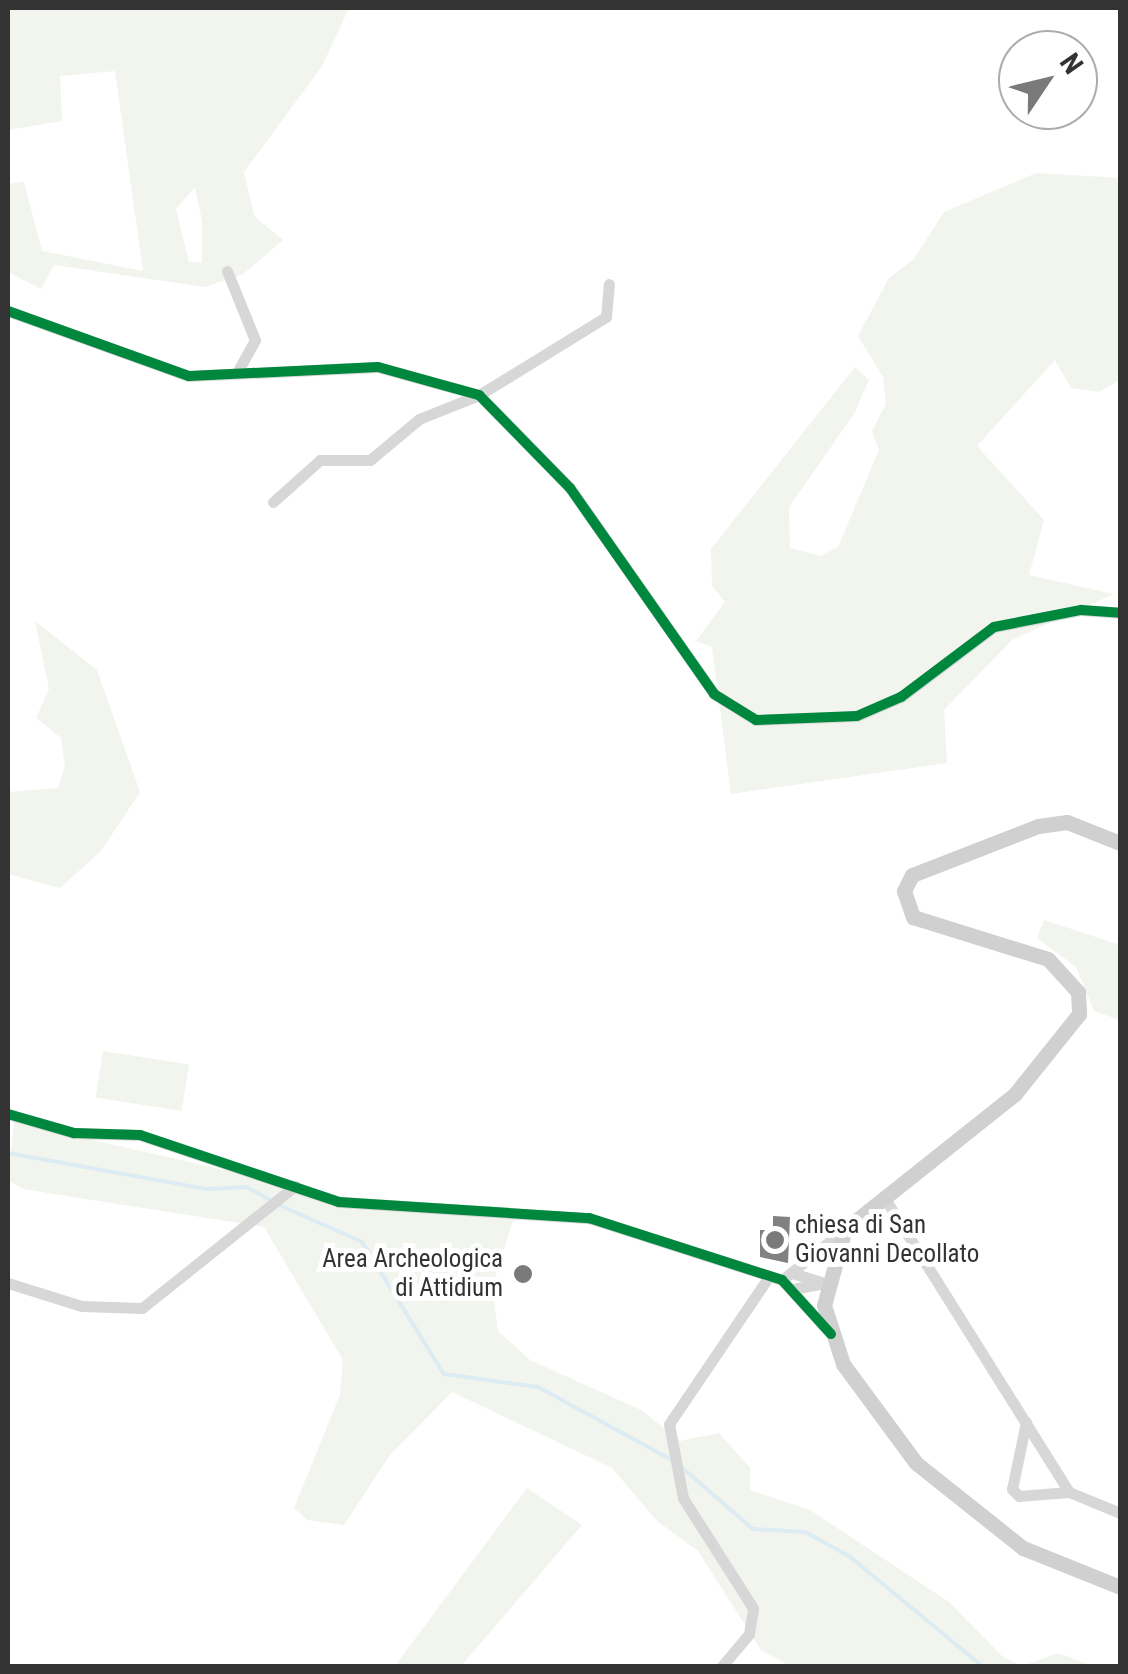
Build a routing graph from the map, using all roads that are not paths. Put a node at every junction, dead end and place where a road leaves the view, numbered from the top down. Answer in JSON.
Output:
{"nodes":[{"id":1,"x":227,"y":271,"type":"dead end"},
{"id":2,"x":609,"y":284,"type":"dead end"},
{"id":3,"x":8,"y":311,"type":"edge"},
{"id":4,"x":238,"y":371,"type":"junction"},
{"id":5,"x":479,"y":395,"type":"junction"},
{"id":6,"x":273,"y":502,"type":"dead end"},
{"id":7,"x":1120,"y":613,"type":"edge"},
{"id":8,"x":1120,"y":843,"type":"edge"},
{"id":9,"x":8,"y":1114,"type":"edge"},
{"id":10,"x":292,"y":1189,"type":"junction"},
{"id":11,"x":884,"y":1196,"type":"junction"},
{"id":12,"x":845,"y":1229,"type":"junction"},
{"id":13,"x":783,"y":1280,"type":"junction"},
{"id":14,"x":8,"y":1283,"type":"edge"},
{"id":15,"x":826,"y":1283,"type":"junction"},
{"id":16,"x":830,"y":1334,"type":"junction"},
{"id":17,"x":1026,"y":1422,"type":"junction"},
{"id":18,"x":1069,"y":1492,"type":"junction"},
{"id":19,"x":1120,"y":1513,"type":"edge"},
{"id":20,"x":1120,"y":1587,"type":"edge"},
{"id":21,"x":722,"y":1666,"type":"edge"}],
"edges":[{"from":1,"to":4,"type":"street"},
{"from":2,"to":5,"type":"street"},
{"from":3,"to":4,"type":"street"},
{"from":4,"to":5,"type":"street"},
{"from":5,"to":6,"type":"street"},
{"from":5,"to":7,"type":"street"},
{"from":8,"to":11,"type":"main road"},
{"from":9,"to":10,"type":"street"},
{"from":10,"to":13,"type":"street"},
{"from":10,"to":14,"type":"street"},
{"from":11,"to":12,"type":"main road"},
{"from":11,"to":17,"type":"street"},
{"from":12,"to":13,"type":"street"},
{"from":12,"to":15,"type":"main road"},
{"from":13,"to":15,"type":"street"},
{"from":13,"to":16,"type":"street"},
{"from":13,"to":21,"type":"street"},
{"from":15,"to":16,"type":"main road"},
{"from":16,"to":20,"type":"main road"},
{"from":17,"to":18,"type":"street"},
{"from":17,"to":18,"type":"street"},
{"from":18,"to":19,"type":"street"}]}
